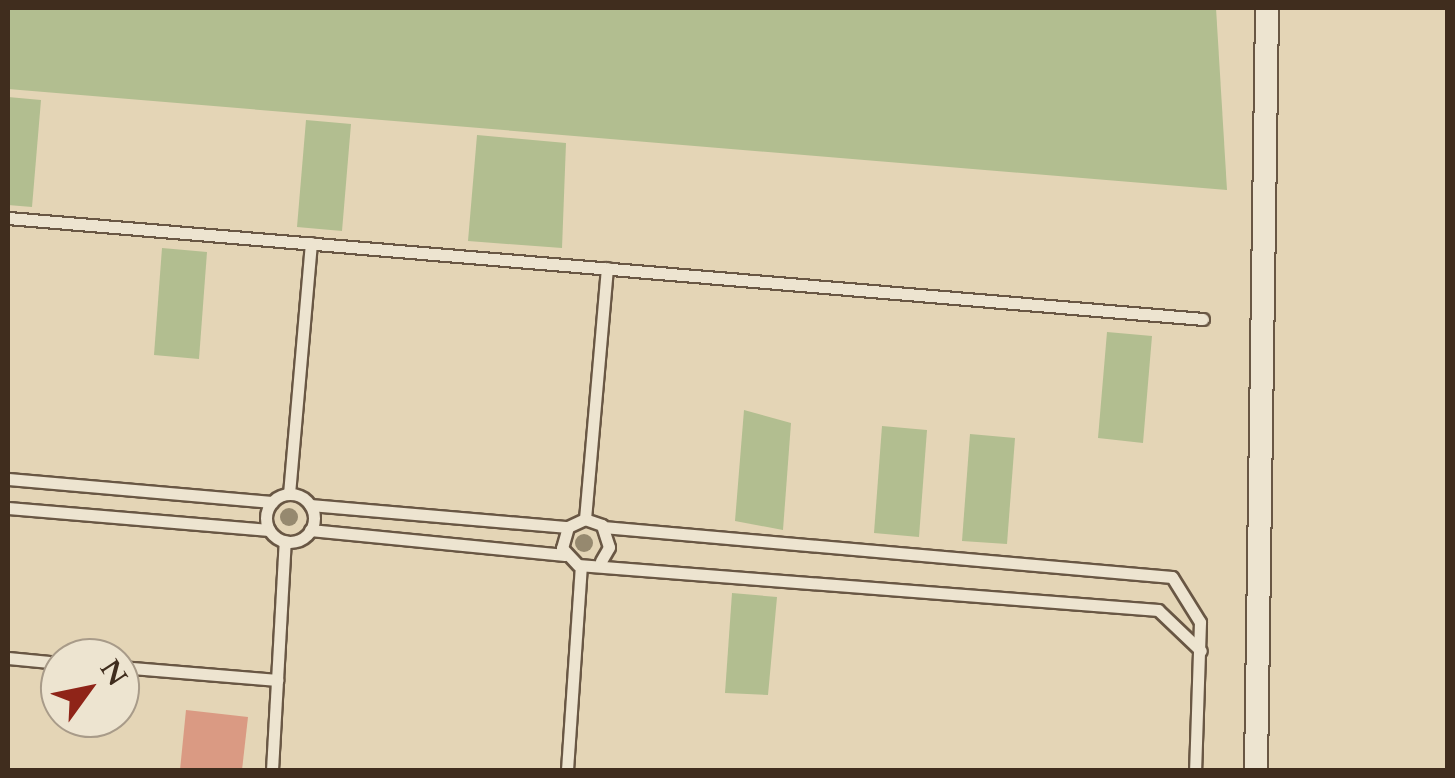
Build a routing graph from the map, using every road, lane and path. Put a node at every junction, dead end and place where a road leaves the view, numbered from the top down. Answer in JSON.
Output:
{"nodes":[{"id":1,"x":1267,"y":8,"type":"edge"},
{"id":2,"x":8,"y":218,"type":"edge"},
{"id":3,"x":311,"y":244,"type":"junction"},
{"id":4,"x":607,"y":268,"type":"junction"},
{"id":5,"x":1204,"y":319,"type":"dead end"},
{"id":6,"x":8,"y":478,"type":"edge"},
{"id":7,"x":289,"y":494,"type":"junction"},
{"id":8,"x":272,"y":502,"type":"junction"},
{"id":9,"x":310,"y":505,"type":"junction"},
{"id":10,"x":8,"y":508,"type":"edge"},
{"id":11,"x":585,"y":519,"type":"junction"},
{"id":12,"x":568,"y":527,"type":"junction"},
{"id":13,"x":603,"y":528,"type":"junction"},
{"id":14,"x":270,"y":530,"type":"junction"},
{"id":15,"x":310,"y":530,"type":"junction"},
{"id":16,"x":285,"y":540,"type":"junction"},
{"id":17,"x":566,"y":555,"type":"junction"},
{"id":18,"x":601,"y":562,"type":"junction"},
{"id":19,"x":581,"y":566,"type":"junction"},
{"id":20,"x":1201,"y":650,"type":"junction"},
{"id":21,"x":8,"y":658,"type":"edge"},
{"id":22,"x":40,"y":660,"type":"edge"},
{"id":23,"x":140,"y":670,"type":"edge"},
{"id":24,"x":277,"y":680,"type":"junction"},
{"id":25,"x":272,"y":770,"type":"edge"},
{"id":26,"x":567,"y":770,"type":"edge"},
{"id":27,"x":1194,"y":770,"type":"edge"},
{"id":28,"x":1256,"y":770,"type":"edge"}],
"edges":[{"from":1,"to":28,"type":"street"},
{"from":2,"to":3,"type":"lane"},
{"from":3,"to":4,"type":"lane"},
{"from":3,"to":7,"type":"lane"},
{"from":4,"to":5,"type":"lane"},
{"from":4,"to":11,"type":"lane"},
{"from":6,"to":8,"type":"lane"},
{"from":7,"to":8,"type":"lane"},
{"from":7,"to":9,"type":"lane"},
{"from":8,"to":14,"type":"lane"},
{"from":9,"to":12,"type":"lane"},
{"from":9,"to":15,"type":"lane"},
{"from":10,"to":14,"type":"lane"},
{"from":11,"to":12,"type":"lane"},
{"from":11,"to":13,"type":"lane"},
{"from":12,"to":17,"type":"lane"},
{"from":13,"to":18,"type":"lane"},
{"from":13,"to":20,"type":"lane"},
{"from":14,"to":16,"type":"lane"},
{"from":15,"to":16,"type":"lane"},
{"from":15,"to":17,"type":"lane"},
{"from":16,"to":24,"type":"lane"},
{"from":17,"to":19,"type":"lane"},
{"from":18,"to":19,"type":"lane"},
{"from":18,"to":20,"type":"lane"},
{"from":19,"to":26,"type":"lane"},
{"from":20,"to":27,"type":"lane"},
{"from":21,"to":22,"type":"lane"},
{"from":23,"to":24,"type":"lane"},
{"from":24,"to":25,"type":"lane"}]}
